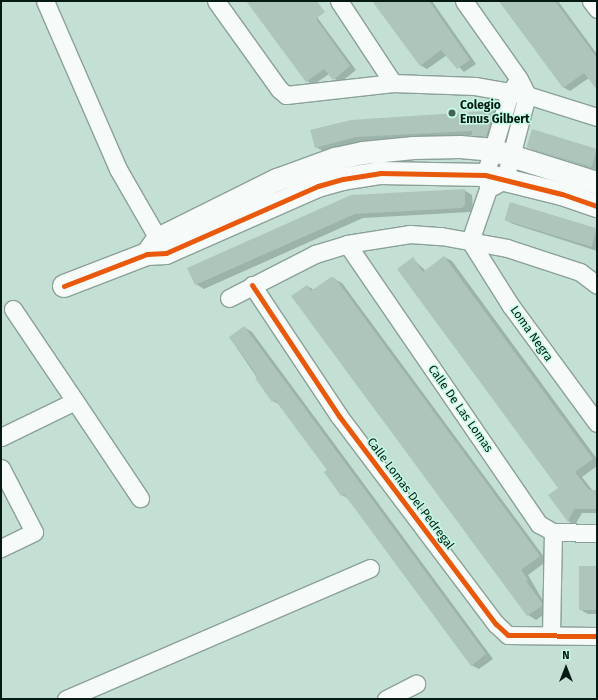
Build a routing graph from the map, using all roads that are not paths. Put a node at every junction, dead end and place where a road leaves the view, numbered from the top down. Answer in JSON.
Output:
{"nodes":[{"id":1,"x":45,"y":1,"type":"edge"},
{"id":2,"x":216,"y":1,"type":"edge"},
{"id":3,"x":339,"y":1,"type":"edge"},
{"id":4,"x":464,"y":1,"type":"edge"},
{"id":5,"x":591,"y":1,"type":"edge"},
{"id":6,"x":597,"y":9,"type":"edge"},
{"id":7,"x":393,"y":83,"type":"junction"},
{"id":8,"x":514,"y":86,"type":"junction"},
{"id":9,"x":526,"y":95,"type":"junction"},
{"id":10,"x":597,"y":117,"type":"edge"},
{"id":11,"x":502,"y":153,"type":"junction"},
{"id":12,"x":493,"y":181,"type":"junction"},
{"id":13,"x":597,"y":183,"type":"edge"},
{"id":14,"x":597,"y":206,"type":"edge"},
{"id":15,"x":470,"y":241,"type":"junction"},
{"id":16,"x":346,"y":244,"type":"junction"},
{"id":17,"x":157,"y":249,"type":"junction"},
{"id":18,"x":252,"y":285,"type":"junction"},
{"id":19,"x":597,"y":285,"type":"edge"},
{"id":20,"x":64,"y":286,"type":"dead end"},
{"id":21,"x":229,"y":298,"type":"dead end"},
{"id":22,"x":13,"y":309,"type":"dead end"},
{"id":23,"x":75,"y":401,"type":"junction"},
{"id":24,"x":597,"y":423,"type":"edge"},
{"id":25,"x":1,"y":437,"type":"edge"},
{"id":26,"x":1,"y":468,"type":"edge"},
{"id":27,"x":140,"y":498,"type":"dead end"},
{"id":28,"x":553,"y":532,"type":"junction"},
{"id":29,"x":597,"y":533,"type":"edge"},
{"id":30,"x":1,"y":548,"type":"edge"},
{"id":31,"x":370,"y":568,"type":"dead end"},
{"id":32,"x":551,"y":636,"type":"junction"},
{"id":33,"x":597,"y":636,"type":"edge"},
{"id":34,"x":416,"y":684,"type":"dead end"},
{"id":35,"x":66,"y":699,"type":"edge"},
{"id":36,"x":386,"y":699,"type":"edge"}],
"edges":[{"from":1,"to":17,"type":"street"},
{"from":2,"to":7,"type":"street"},
{"from":3,"to":7,"type":"street"},
{"from":4,"to":8,"type":"street"},
{"from":5,"to":6,"type":"street"},
{"from":7,"to":8,"type":"street"},
{"from":8,"to":9,"type":"street"},
{"from":8,"to":11,"type":"street"},
{"from":9,"to":10,"type":"street"},
{"from":9,"to":11,"type":"street"},
{"from":11,"to":12,"type":"street"},
{"from":11,"to":13,"type":"street"},
{"from":11,"to":17,"type":"street"},
{"from":12,"to":14,"type":"street"},
{"from":12,"to":15,"type":"street"},
{"from":12,"to":17,"type":"street"},
{"from":15,"to":16,"type":"street"},
{"from":15,"to":19,"type":"street"},
{"from":15,"to":24,"type":"street","name":"Loma Negra"},
{"from":16,"to":18,"type":"street"},
{"from":16,"to":28,"type":"street","name":"Calle De Las Lomas"},
{"from":17,"to":20,"type":"street"},
{"from":18,"to":21,"type":"street"},
{"from":18,"to":32,"type":"street","name":"Calle Lomas Del Pedregal"},
{"from":22,"to":23,"type":"street"},
{"from":23,"to":25,"type":"street"},
{"from":23,"to":27,"type":"street"},
{"from":26,"to":30,"type":"street"},
{"from":28,"to":29,"type":"street"},
{"from":28,"to":32,"type":"street"},
{"from":31,"to":35,"type":"street"},
{"from":32,"to":33,"type":"street","name":"Calle Lomas Del Pedregal"},
{"from":34,"to":36,"type":"street"}]}
